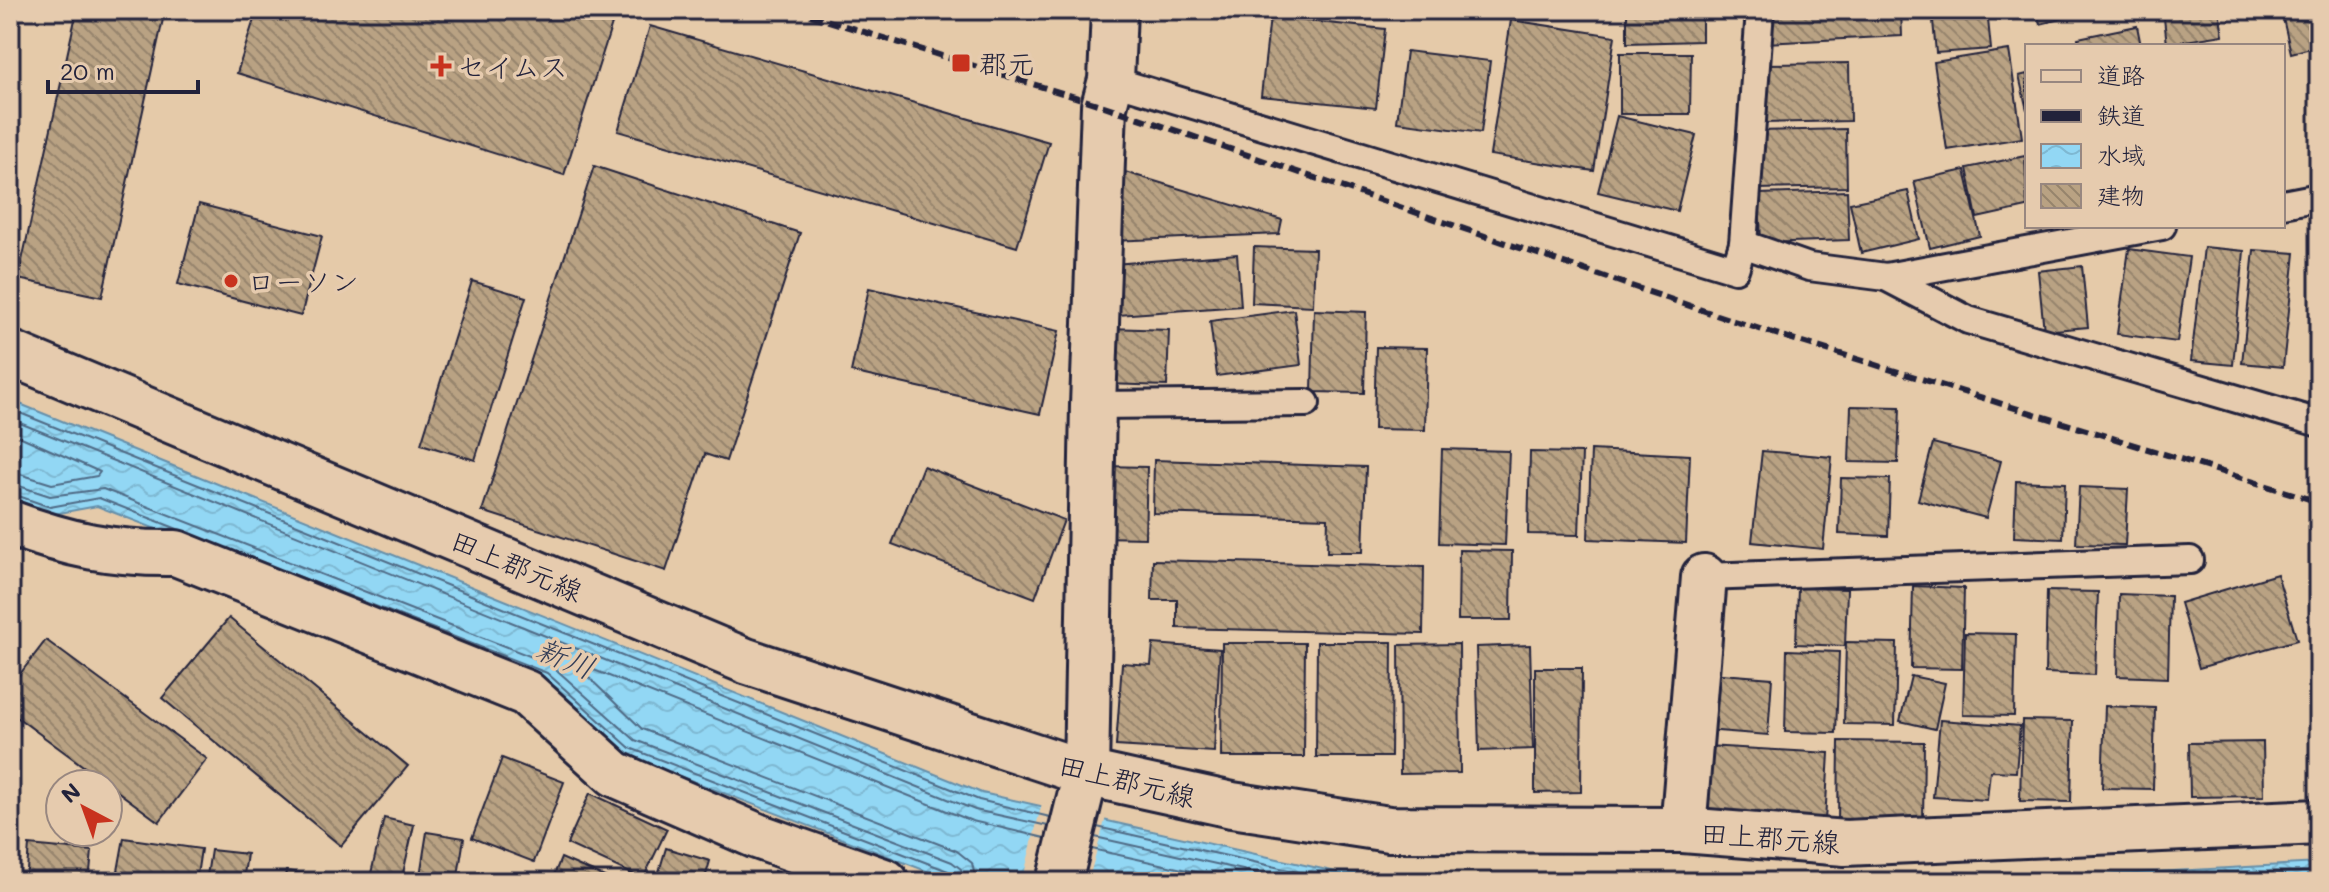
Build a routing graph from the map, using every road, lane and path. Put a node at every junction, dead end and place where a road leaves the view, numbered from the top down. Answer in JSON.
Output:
{"nodes":[{"id":1,"x":1115,"y":10,"type":"edge"},
{"id":2,"x":1760,"y":10,"type":"edge"},
{"id":3,"x":1111,"y":80,"type":"junction"},
{"id":4,"x":2319,"y":197,"type":"edge"},
{"id":5,"x":2285,"y":204,"type":"edge"},
{"id":6,"x":2151,"y":228,"type":"edge"},
{"id":7,"x":1743,"y":244,"type":"junction"},
{"id":8,"x":1886,"y":277,"type":"junction"},
{"id":9,"x":10,"y":353,"type":"edge"},
{"id":10,"x":1306,"y":403,"type":"dead end"},
{"id":11,"x":1093,"y":405,"type":"junction"},
{"id":12,"x":2319,"y":423,"type":"edge"},
{"id":13,"x":10,"y":523,"type":"edge"},
{"id":14,"x":2190,"y":560,"type":"dead end"},
{"id":15,"x":1704,"y":577,"type":"joint"},
{"id":16,"x":1084,"y":781,"type":"junction"},
{"id":17,"x":2319,"y":822,"type":"edge"},
{"id":18,"x":1683,"y":830,"type":"junction"},
{"id":19,"x":886,"y":882,"type":"edge"},
{"id":20,"x":1059,"y":882,"type":"edge"}],
"edges":[{"from":1,"to":3,"type":"street"},
{"from":2,"to":7,"type":"lane"},
{"from":3,"to":7,"type":"lane"},
{"from":3,"to":11,"type":"street"},
{"from":4,"to":5,"type":"lane"},
{"from":6,"to":8,"type":"lane"},
{"from":7,"to":8,"type":"lane"},
{"from":8,"to":12,"type":"lane"},
{"from":9,"to":16,"type":"street","name":"田上郡元線"},
{"from":10,"to":11,"type":"lane"},
{"from":11,"to":16,"type":"street"},
{"from":13,"to":19,"type":"street"},
{"from":14,"to":15,"type":"lane"},
{"from":15,"to":18,"type":"street"},
{"from":16,"to":18,"type":"street","name":"田上郡元線"},
{"from":16,"to":20,"type":"street"},
{"from":17,"to":18,"type":"street","name":"田上郡元線"}]}
